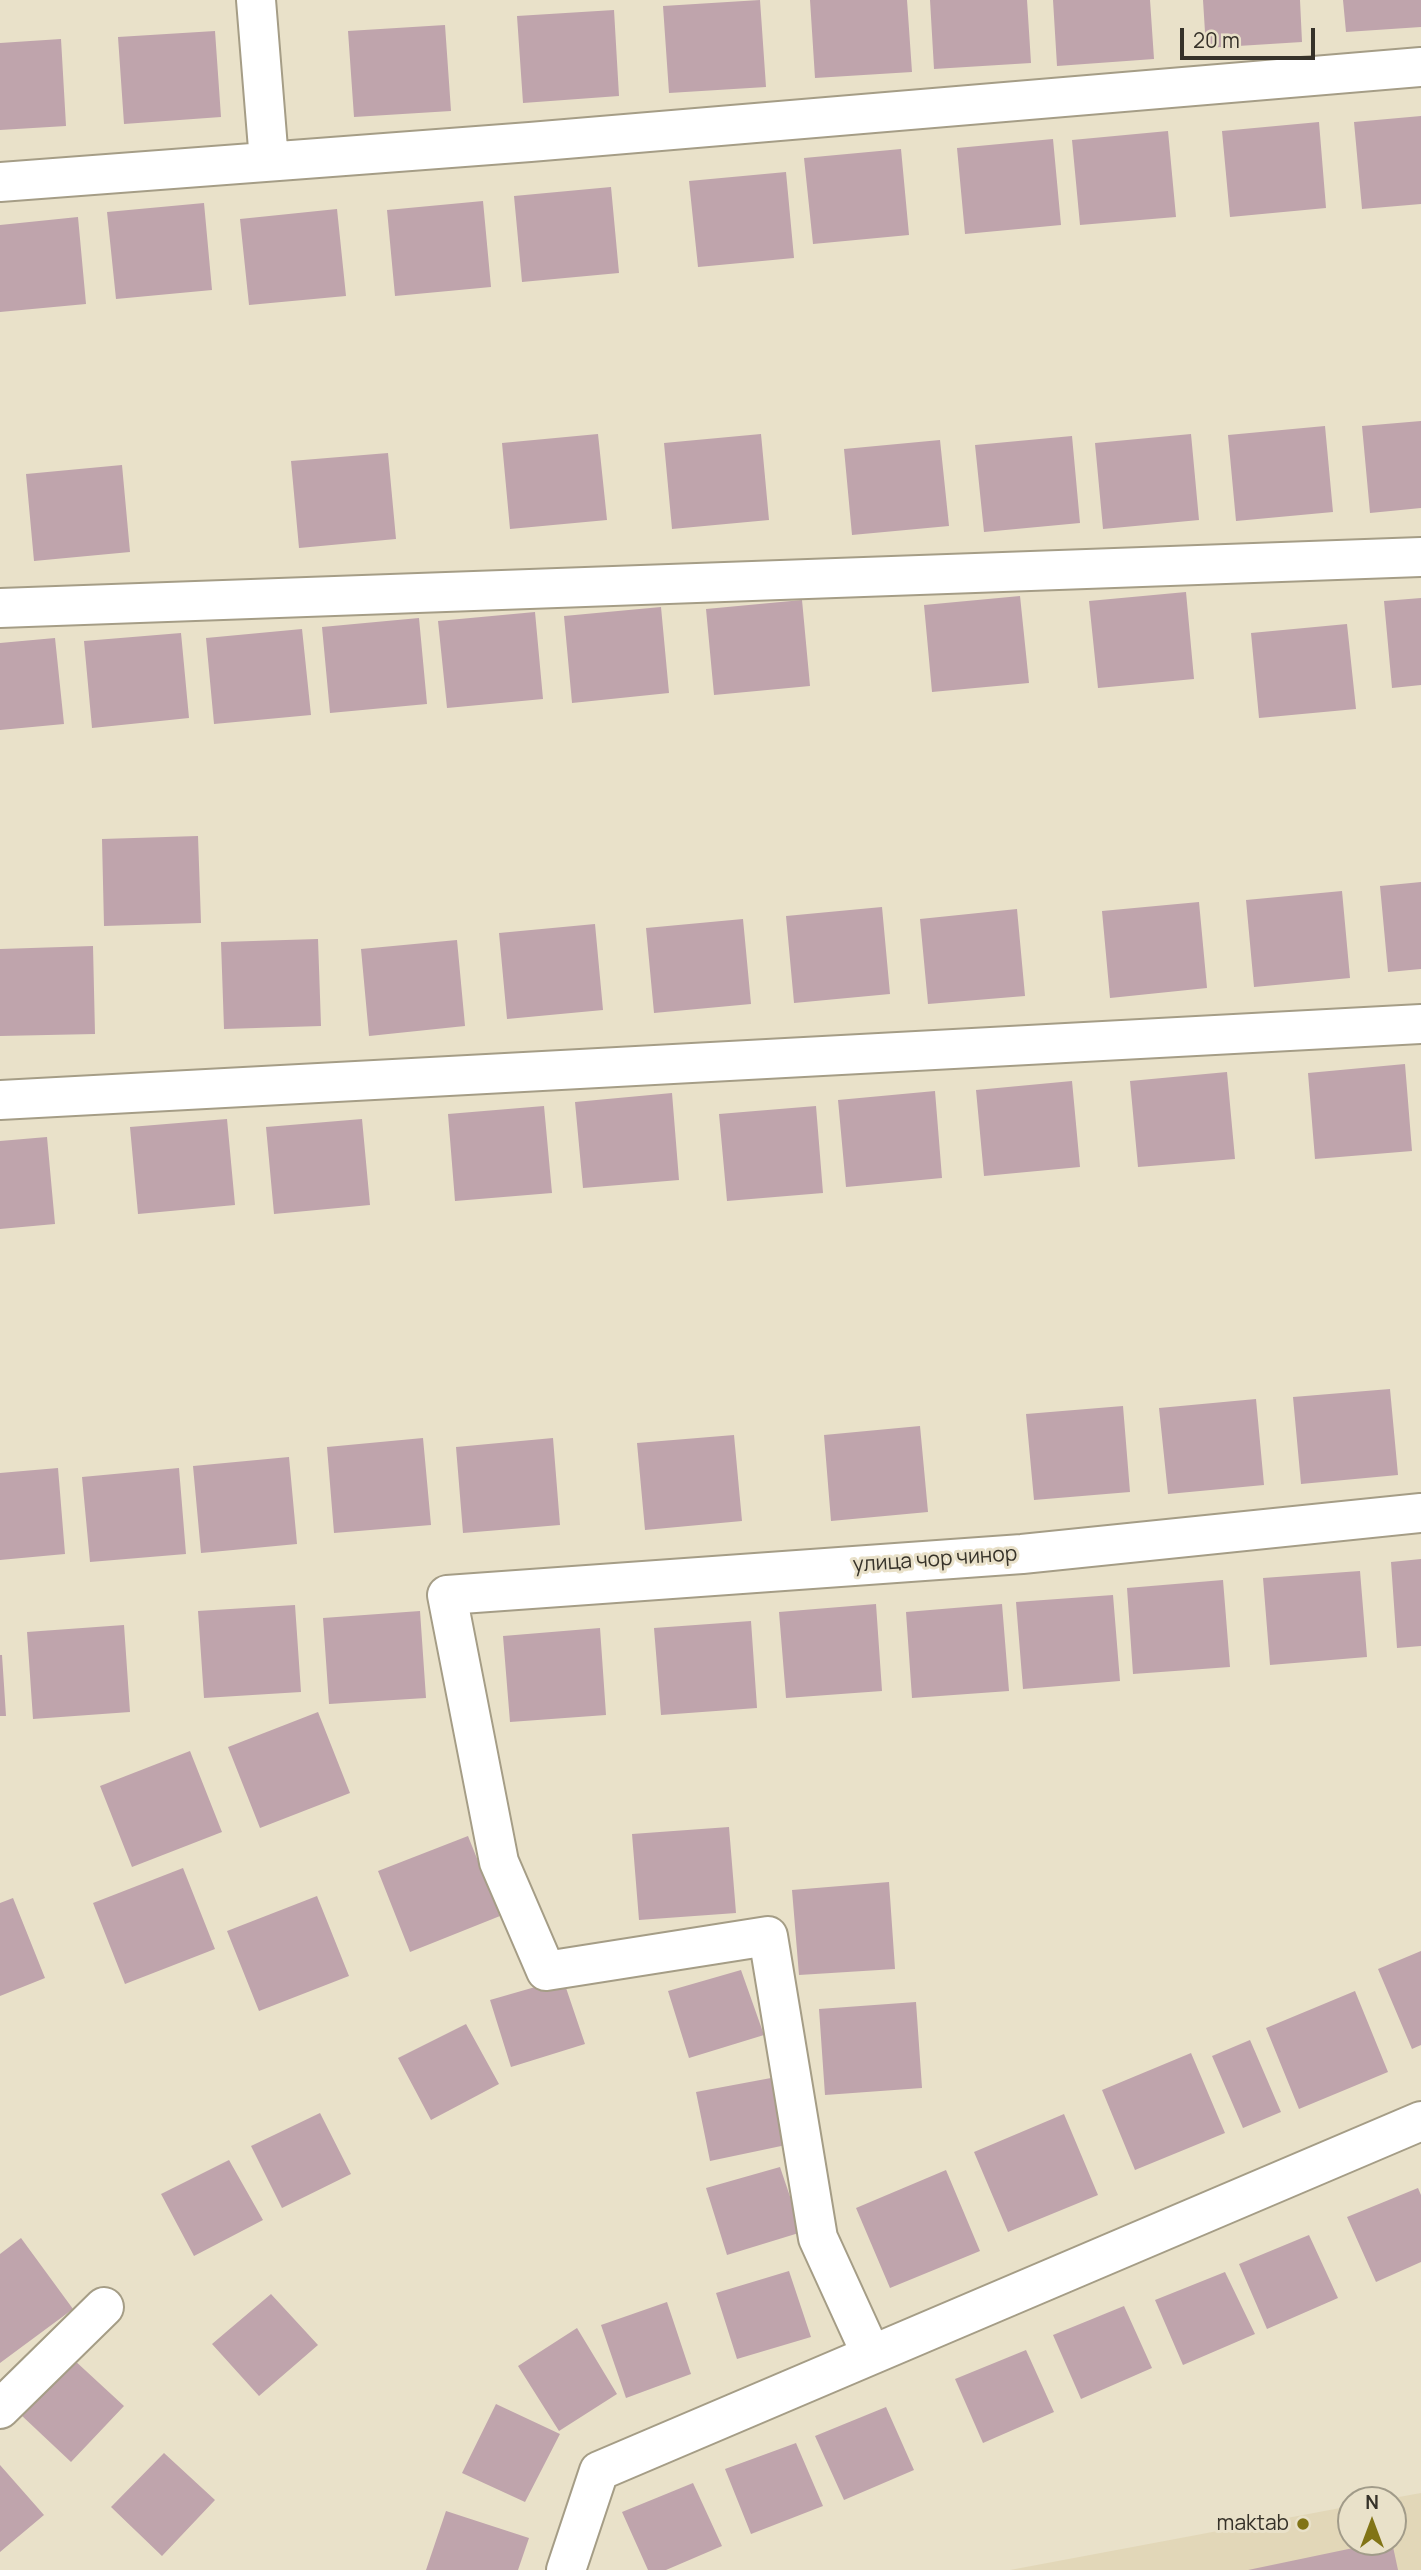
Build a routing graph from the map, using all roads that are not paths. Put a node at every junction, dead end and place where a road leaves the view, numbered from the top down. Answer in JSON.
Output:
{"nodes":[{"id":1,"x":256,"y":0,"type":"edge"},
{"id":2,"x":1421,"y":67,"type":"edge"},
{"id":3,"x":269,"y":161,"type":"junction"},
{"id":4,"x":0,"y":182,"type":"edge"},
{"id":5,"x":1421,"y":556,"type":"edge"},
{"id":6,"x":0,"y":608,"type":"edge"},
{"id":7,"x":1421,"y":1024,"type":"edge"},
{"id":8,"x":0,"y":1100,"type":"edge"},
{"id":9,"x":1421,"y":1513,"type":"edge"},
{"id":10,"x":1421,"y":2121,"type":"edge"},
{"id":11,"x":104,"y":2307,"type":"dead end"},
{"id":12,"x":871,"y":2354,"type":"junction"},
{"id":13,"x":0,"y":2409,"type":"edge"},
{"id":14,"x":566,"y":2570,"type":"edge"}],
"edges":[{"from":1,"to":3,"type":"street"},
{"from":2,"to":3,"type":"street"},
{"from":3,"to":4,"type":"street"},
{"from":5,"to":6,"type":"street"},
{"from":7,"to":8,"type":"street"},
{"from":9,"to":12,"type":"street","name":"улица чор чинор"},
{"from":10,"to":12,"type":"street"},
{"from":11,"to":13,"type":"street"},
{"from":12,"to":14,"type":"street"}]}
